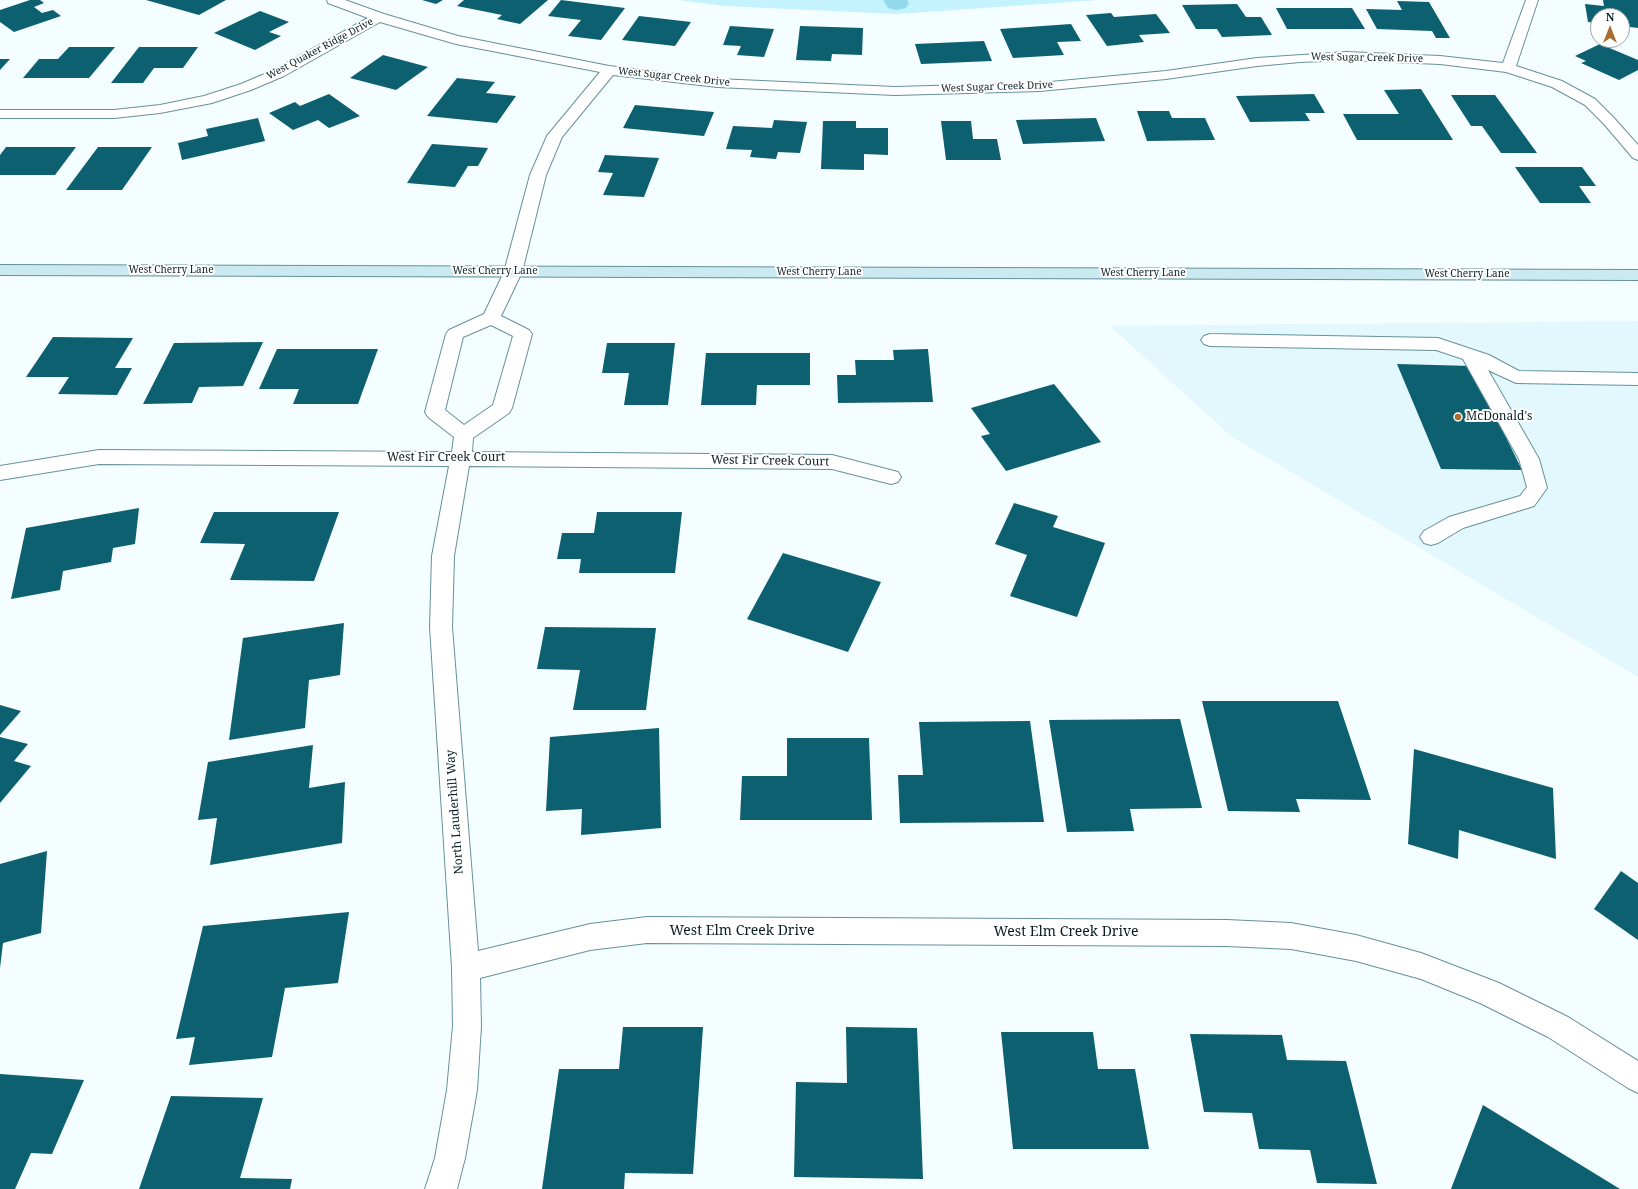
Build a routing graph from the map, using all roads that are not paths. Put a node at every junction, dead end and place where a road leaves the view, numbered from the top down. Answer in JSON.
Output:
{"nodes":[{"id":1,"x":333,"y":0,"type":"edge"},
{"id":2,"x":1532,"y":0,"type":"edge"},
{"id":3,"x":379,"y":17,"type":"junction"},
{"id":4,"x":1508,"y":68,"type":"junction"},
{"id":5,"x":609,"y":70,"type":"junction"},
{"id":6,"x":0,"y":114,"type":"edge"},
{"id":7,"x":1638,"y":155,"type":"edge"},
{"id":8,"x":0,"y":270,"type":"edge"},
{"id":9,"x":513,"y":272,"type":"junction"},
{"id":10,"x":1638,"y":275,"type":"edge"},
{"id":11,"x":490,"y":318,"type":"junction"},
{"id":12,"x":1210,"y":340,"type":"dead end"},
{"id":13,"x":1470,"y":355,"type":"junction"},
{"id":14,"x":1638,"y":379,"type":"edge"},
{"id":15,"x":463,"y":446,"type":"junction"},
{"id":16,"x":0,"y":473,"type":"edge"},
{"id":17,"x":891,"y":477,"type":"dead end"},
{"id":18,"x":1431,"y":536,"type":"dead end"},
{"id":19,"x":466,"y":968,"type":"junction"},
{"id":20,"x":1638,"y":1078,"type":"edge"},
{"id":21,"x":441,"y":1189,"type":"edge"}],
"edges":[{"from":1,"to":3,"type":"street","name":"West Sugar Creek Drive"},
{"from":2,"to":4,"type":"street"},
{"from":3,"to":5,"type":"street","name":"West Sugar Creek Drive"},
{"from":3,"to":6,"type":"street","name":"West Quaker Ridge Drive"},
{"from":4,"to":5,"type":"street","name":"West Sugar Creek Drive"},
{"from":4,"to":7,"type":"street","name":"West Sugar Creek Drive"},
{"from":5,"to":9,"type":"street"},
{"from":8,"to":9,"type":"main road","name":"West Cherry Lane"},
{"from":9,"to":10,"type":"main road","name":"West Cherry Lane"},
{"from":9,"to":11,"type":"street"},
{"from":11,"to":15,"type":"street"},
{"from":11,"to":15,"type":"street"},
{"from":12,"to":13,"type":"street"},
{"from":13,"to":14,"type":"street"},
{"from":13,"to":18,"type":"street"},
{"from":15,"to":16,"type":"street","name":"West Fir Creek Court"},
{"from":15,"to":17,"type":"street","name":"West Fir Creek Court"},
{"from":15,"to":19,"type":"street","name":"North Lauderhill Way"},
{"from":19,"to":20,"type":"street","name":"West Elm Creek Drive"},
{"from":19,"to":21,"type":"street","name":"North Lauderhill Way"}]}
